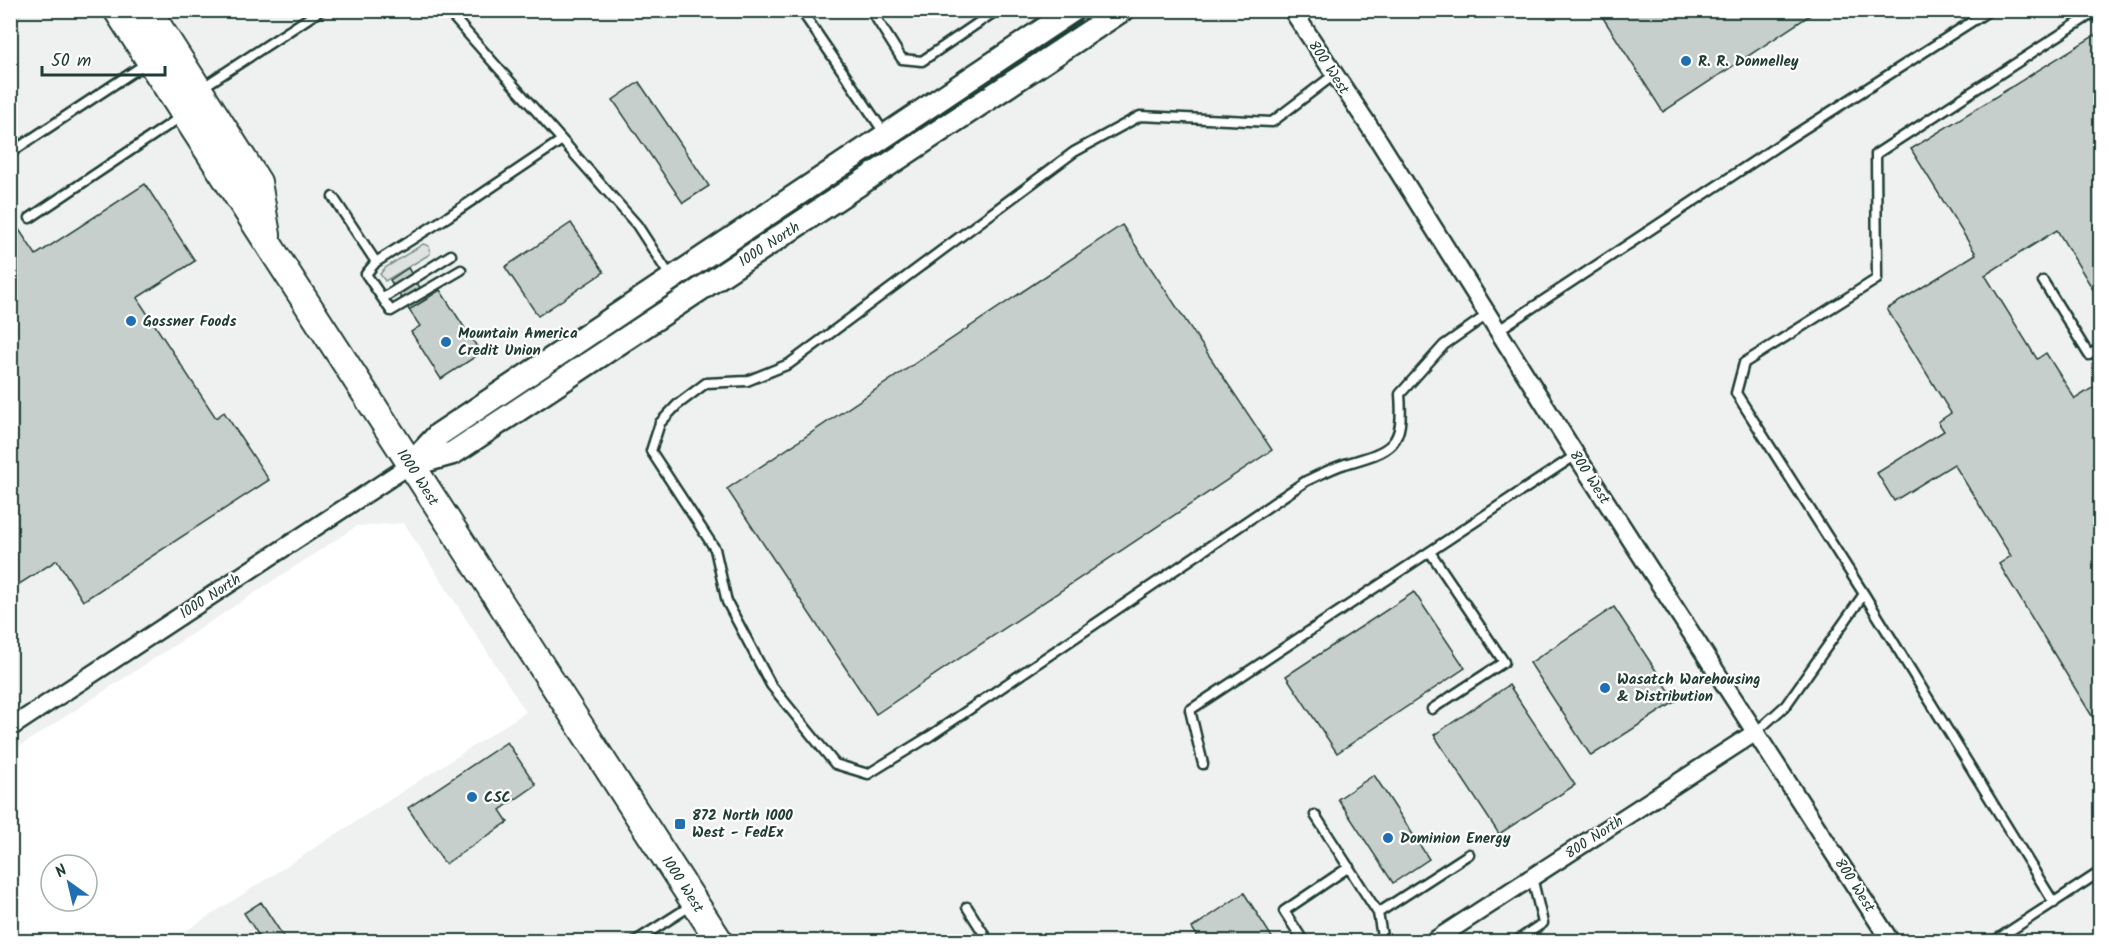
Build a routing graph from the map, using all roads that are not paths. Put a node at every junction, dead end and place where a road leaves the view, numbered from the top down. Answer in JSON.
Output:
{"nodes":[{"id":1,"x":117,"y":10,"type":"edge"},
{"id":2,"x":148,"y":10,"type":"edge"},
{"id":3,"x":321,"y":10,"type":"edge"},
{"id":4,"x":447,"y":10,"type":"edge"},
{"id":5,"x":801,"y":10,"type":"edge"},
{"id":6,"x":871,"y":10,"type":"edge"},
{"id":7,"x":997,"y":10,"type":"edge"},
{"id":8,"x":1073,"y":10,"type":"edge"},
{"id":9,"x":1122,"y":10,"type":"edge"},
{"id":10,"x":1292,"y":10,"type":"edge"},
{"id":11,"x":1990,"y":10,"type":"edge"},
{"id":12,"x":2098,"y":10,"type":"edge"},
{"id":13,"x":150,"y":60,"type":"junction"},
{"id":14,"x":1335,"y":74,"type":"junction"},
{"id":15,"x":199,"y":89,"type":"junction"},
{"id":16,"x":184,"y":114,"type":"junction"},
{"id":17,"x":886,"y":135,"type":"junction"},
{"id":18,"x":562,"y":140,"type":"junction"},
{"id":19,"x":10,"y":153,"type":"edge"},
{"id":20,"x":333,"y":197,"type":"dead end"},
{"id":21,"x":30,"y":218,"type":"dead end"},
{"id":22,"x":269,"y":246,"type":"junction"},
{"id":23,"x":451,"y":255,"type":"dead end"},
{"id":24,"x":376,"y":262,"type":"junction"},
{"id":25,"x":461,"y":270,"type":"dead end"},
{"id":26,"x":671,"y":277,"type":"junction"},
{"id":27,"x":2043,"y":281,"type":"dead end"},
{"id":28,"x":383,"y":298,"type":"junction"},
{"id":29,"x":1487,"y":315,"type":"junction"},
{"id":30,"x":1497,"y":331,"type":"junction"},
{"id":31,"x":2100,"y":348,"type":"edge"},
{"id":32,"x":1576,"y":455,"type":"junction"},
{"id":33,"x":410,"y":465,"type":"junction"},
{"id":34,"x":1430,"y":552,"type":"junction"},
{"id":35,"x":1864,"y":594,"type":"junction"},
{"id":36,"x":1432,"y":710,"type":"dead end"},
{"id":37,"x":10,"y":728,"type":"edge"},
{"id":38,"x":1756,"y":732,"type":"junction"},
{"id":39,"x":1203,"y":764,"type":"dead end"},
{"id":40,"x":1315,"y":815,"type":"dead end"},
{"id":41,"x":1468,"y":854,"type":"dead end"},
{"id":42,"x":1349,"y":867,"type":"junction"},
{"id":43,"x":2100,"y":872,"type":"edge"},
{"id":44,"x":1532,"y":877,"type":"junction"},
{"id":45,"x":695,"y":903,"type":"junction"},
{"id":46,"x":2054,"y":903,"type":"junction"},
{"id":47,"x":967,"y":907,"type":"dead end"},
{"id":48,"x":1378,"y":913,"type":"junction"},
{"id":49,"x":634,"y":942,"type":"edge"},
{"id":50,"x":720,"y":942,"type":"edge"},
{"id":51,"x":989,"y":942,"type":"edge"},
{"id":52,"x":1304,"y":942,"type":"edge"},
{"id":53,"x":1383,"y":942,"type":"edge"},
{"id":54,"x":1432,"y":942,"type":"edge"},
{"id":55,"x":1515,"y":942,"type":"edge"},
{"id":56,"x":1891,"y":942,"type":"edge"},
{"id":57,"x":1993,"y":942,"type":"edge"}],
"edges":[{"from":1,"to":13,"type":"main road","name":"1000 West"},
{"from":2,"to":15,"type":"main road"},
{"from":3,"to":15,"type":"lane"},
{"from":4,"to":18,"type":"lane"},
{"from":5,"to":17,"type":"lane"},
{"from":6,"to":7,"type":"lane"},
{"from":8,"to":17,"type":"street","name":"1000 North"},
{"from":9,"to":33,"type":"street","name":"1000 North"},
{"from":10,"to":14,"type":"street","name":"800 West"},
{"from":11,"to":30,"type":"lane"},
{"from":12,"to":35,"type":"lane"},
{"from":13,"to":16,"type":"main road","name":"1000 West"},
{"from":13,"to":19,"type":"lane"},
{"from":14,"to":29,"type":"street","name":"800 West"},
{"from":14,"to":29,"type":"lane"},
{"from":15,"to":22,"type":"main road"},
{"from":16,"to":21,"type":"lane"},
{"from":16,"to":22,"type":"main road","name":"1000 West"},
{"from":17,"to":26,"type":"street","name":"1000 North"},
{"from":18,"to":24,"type":"lane"},
{"from":18,"to":26,"type":"lane"},
{"from":20,"to":24,"type":"lane"},
{"from":22,"to":33,"type":"main road","name":"1000 West"},
{"from":23,"to":28,"type":"lane"},
{"from":24,"to":28,"type":"lane"},
{"from":25,"to":28,"type":"lane"},
{"from":26,"to":33,"type":"street","name":"1000 North"},
{"from":27,"to":31,"type":"lane"},
{"from":29,"to":30,"type":"street","name":"800 West"},
{"from":30,"to":32,"type":"street","name":"800 West"},
{"from":32,"to":34,"type":"lane"},
{"from":32,"to":38,"type":"street","name":"800 West"},
{"from":33,"to":37,"type":"street","name":"1000 North"},
{"from":33,"to":45,"type":"main road","name":"1000 West"},
{"from":34,"to":36,"type":"lane"},
{"from":34,"to":39,"type":"lane"},
{"from":35,"to":38,"type":"lane"},
{"from":35,"to":46,"type":"lane"},
{"from":38,"to":44,"type":"street","name":"800 North"},
{"from":38,"to":56,"type":"street","name":"800 West"},
{"from":40,"to":42,"type":"lane"},
{"from":41,"to":48,"type":"lane"},
{"from":42,"to":48,"type":"lane"},
{"from":42,"to":52,"type":"lane"},
{"from":43,"to":46,"type":"lane"},
{"from":44,"to":54,"type":"street","name":"800 North"},
{"from":44,"to":55,"type":"lane"},
{"from":45,"to":49,"type":"lane"},
{"from":45,"to":50,"type":"main road","name":"1000 West"},
{"from":46,"to":57,"type":"lane"},
{"from":47,"to":51,"type":"lane"},
{"from":48,"to":53,"type":"lane"}]}
